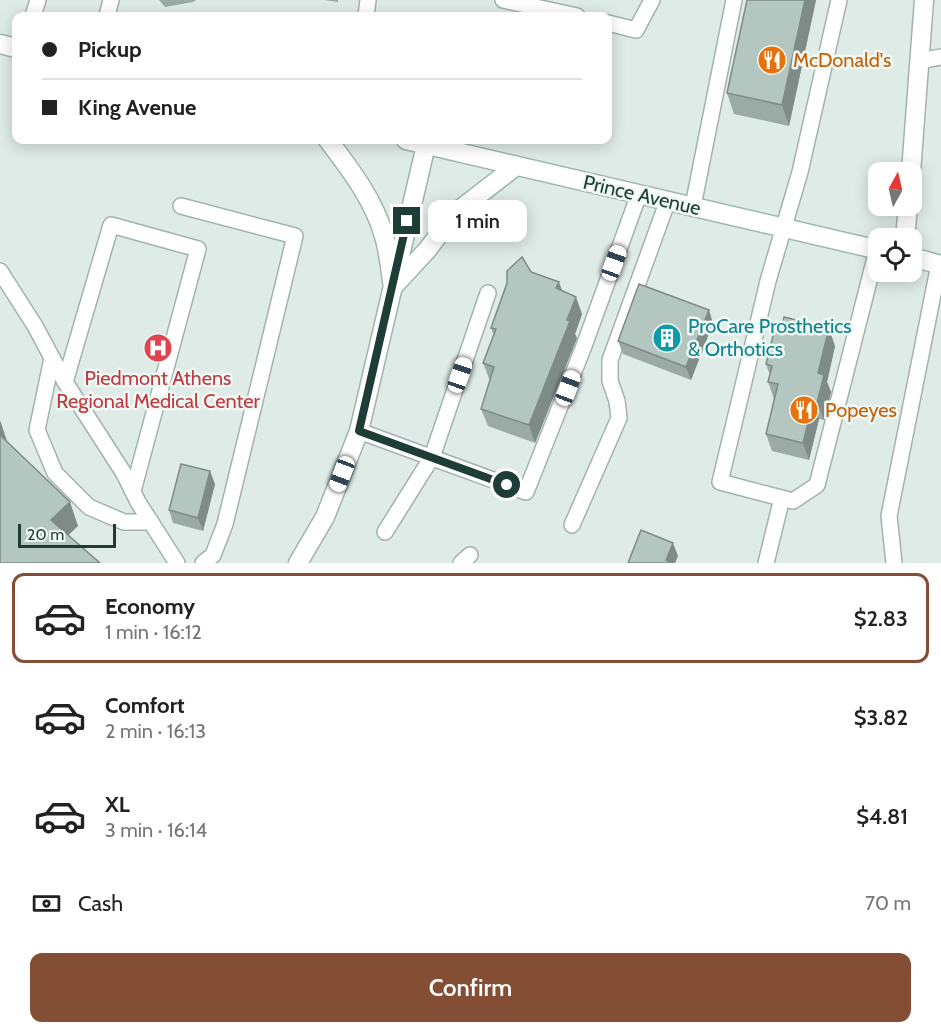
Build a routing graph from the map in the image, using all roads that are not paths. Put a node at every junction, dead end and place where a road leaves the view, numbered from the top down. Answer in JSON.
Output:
{"nodes":[{"id":1,"x":503,"y":0,"type":"edge"},
{"id":2,"x":652,"y":0,"type":"edge"},
{"id":3,"x":734,"y":0,"type":"edge"},
{"id":4,"x":838,"y":0,"type":"edge"},
{"id":5,"x":924,"y":0,"type":"edge"},
{"id":6,"x":567,"y":10,"type":"edge"},
{"id":7,"x":612,"y":24,"type":"edge"},
{"id":8,"x":941,"y":57,"type":"edge"},
{"id":9,"x":919,"y":61,"type":"junction"},
{"id":10,"x":331,"y":144,"type":"edge"},
{"id":11,"x":422,"y":144,"type":"edge"},
{"id":12,"x":426,"y":145,"type":"junction"},
{"id":13,"x":912,"y":162,"type":"edge"},
{"id":14,"x":516,"y":166,"type":"junction"},
{"id":15,"x":639,"y":194,"type":"junction"},
{"id":16,"x":668,"y":200,"type":"junction"},
{"id":17,"x":181,"y":206,"type":"dead end"},
{"id":18,"x":693,"y":206,"type":"junction"},
{"id":19,"x":784,"y":229,"type":"junction"},
{"id":20,"x":868,"y":248,"type":"edge"},
{"id":21,"x":922,"y":260,"type":"edge"},
{"id":22,"x":940,"y":264,"type":"edge"},
{"id":23,"x":0,"y":271,"type":"edge"},
{"id":24,"x":870,"y":282,"type":"edge"},
{"id":25,"x":393,"y":287,"type":"junction"},
{"id":26,"x":488,"y":293,"type":"dead end"},
{"id":27,"x":52,"y":358,"type":"junction"},
{"id":28,"x":64,"y":382,"type":"junction"},
{"id":29,"x":359,"y":431,"type":"junction"},
{"id":30,"x":432,"y":457,"type":"junction"},
{"id":31,"x":133,"y":491,"type":"junction"},
{"id":32,"x":782,"y":498,"type":"junction"},
{"id":33,"x":151,"y":522,"type":"junction"},
{"id":34,"x":572,"y":525,"type":"dead end"},
{"id":35,"x":385,"y":532,"type":"dead end"},
{"id":36,"x":177,"y":563,"type":"edge"},
{"id":37,"x":203,"y":563,"type":"edge"},
{"id":38,"x":298,"y":563,"type":"edge"},
{"id":39,"x":766,"y":563,"type":"edge"},
{"id":40,"x":894,"y":563,"type":"edge"}],
"edges":[{"from":1,"to":6,"type":"lane"},
{"from":2,"to":7,"type":"lane"},
{"from":3,"to":18,"type":"lane"},
{"from":4,"to":19,"type":"lane"},
{"from":5,"to":9,"type":"main road"},
{"from":8,"to":9,"type":"lane"},
{"from":9,"to":13,"type":"main road"},
{"from":10,"to":25,"type":"main road"},
{"from":11,"to":12,"type":"main road","name":"Prince Avenue"},
{"from":12,"to":14,"type":"main road","name":"Prince Avenue"},
{"from":12,"to":25,"type":"main road"},
{"from":14,"to":15,"type":"main road","name":"Prince Avenue"},
{"from":14,"to":25,"type":"main road"},
{"from":15,"to":16,"type":"main road","name":"Prince Avenue"},
{"from":15,"to":30,"type":"lane"},
{"from":16,"to":18,"type":"main road","name":"Prince Avenue"},
{"from":16,"to":34,"type":"lane"},
{"from":17,"to":37,"type":"lane"},
{"from":18,"to":19,"type":"main road","name":"Prince Avenue"},
{"from":19,"to":20,"type":"main road","name":"Prince Avenue"},
{"from":19,"to":32,"type":"lane"},
{"from":21,"to":22,"type":"main road"},
{"from":22,"to":40,"type":"lane"},
{"from":23,"to":27,"type":"lane"},
{"from":24,"to":32,"type":"lane"},
{"from":25,"to":29,"type":"main road"},
{"from":26,"to":30,"type":"lane"},
{"from":27,"to":28,"type":"lane"},
{"from":27,"to":33,"type":"lane"},
{"from":28,"to":31,"type":"lane"},
{"from":28,"to":31,"type":"lane"},
{"from":29,"to":30,"type":"lane"},
{"from":29,"to":38,"type":"main road"},
{"from":30,"to":35,"type":"lane"},
{"from":31,"to":33,"type":"lane"},
{"from":32,"to":39,"type":"lane"},
{"from":33,"to":36,"type":"lane"}]}
